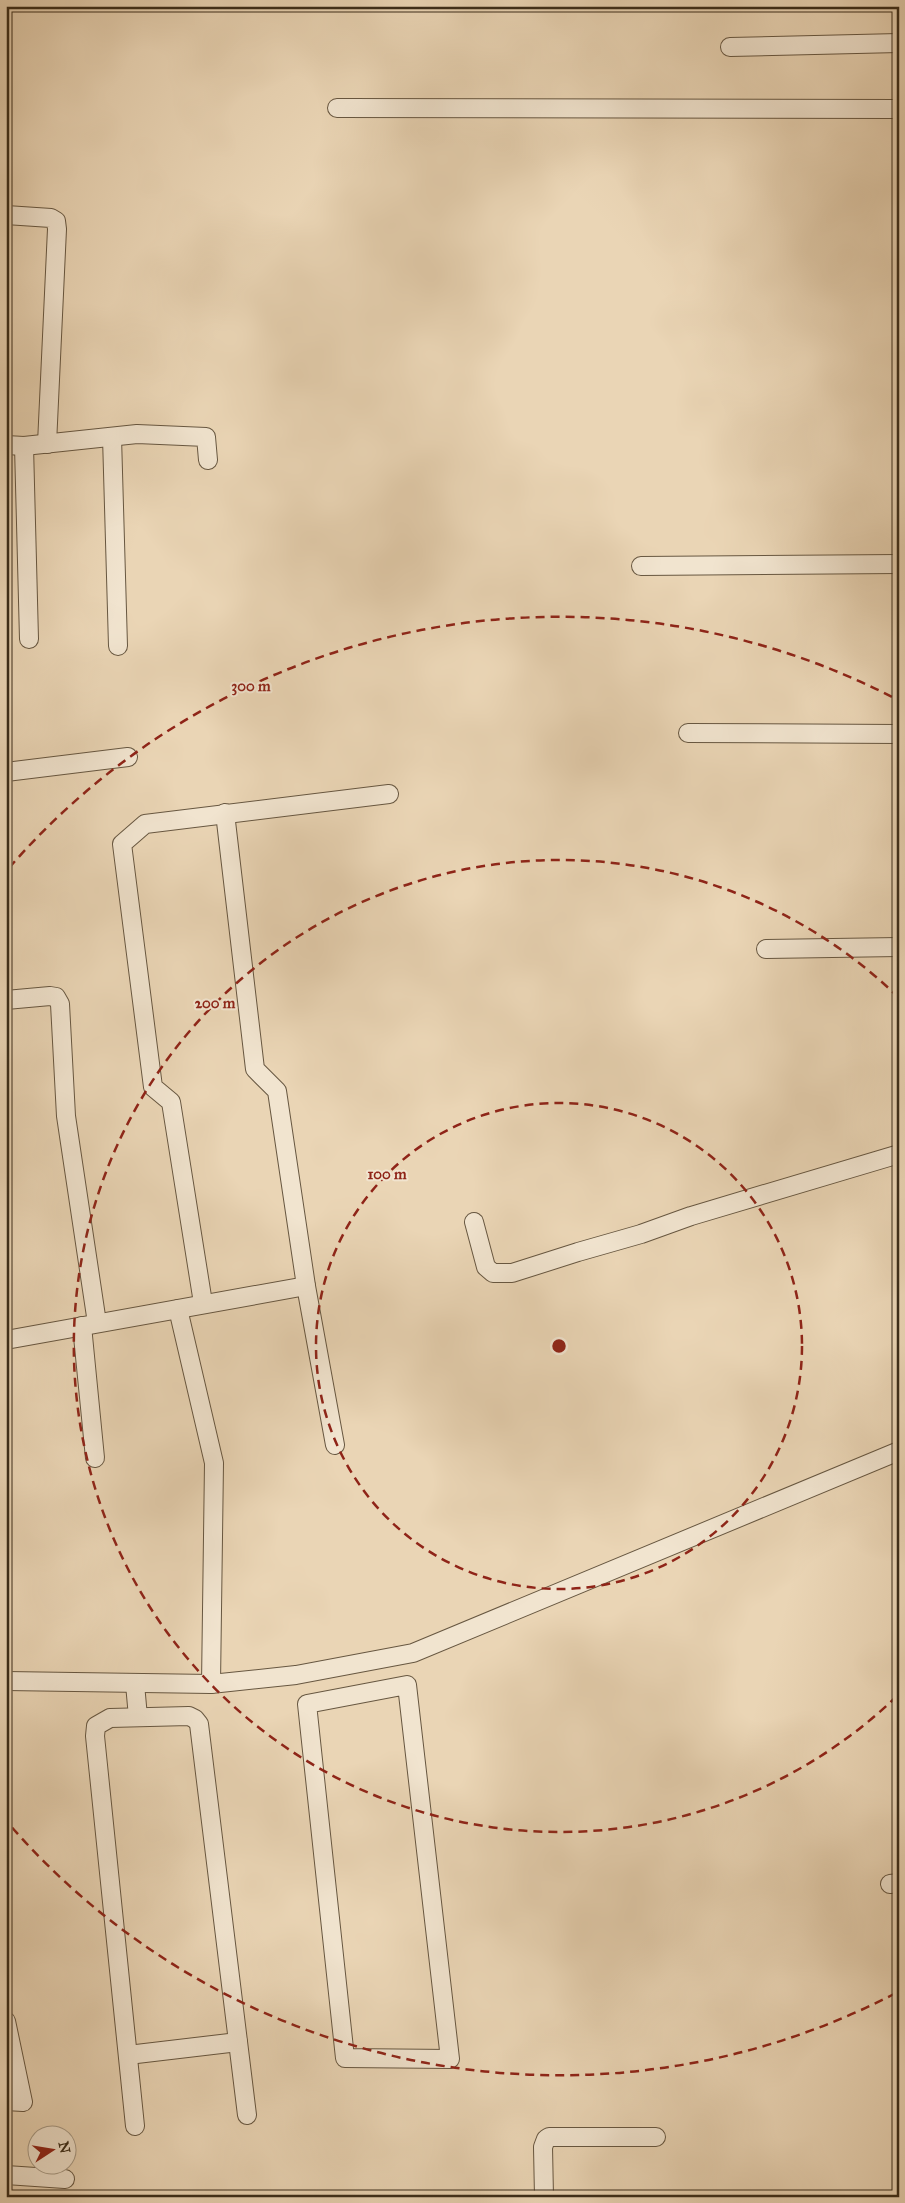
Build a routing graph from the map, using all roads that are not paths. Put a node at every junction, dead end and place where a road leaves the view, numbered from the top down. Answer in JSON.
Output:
{"nodes":[{"id":1,"x":899,"y":43,"type":"edge"},
{"id":2,"x":730,"y":47,"type":"dead end"},
{"id":3,"x":337,"y":108,"type":"dead end"},
{"id":4,"x":899,"y":109,"type":"edge"},
{"id":5,"x":6,"y":215,"type":"edge"},
{"id":6,"x":112,"y":437,"type":"junction"},
{"id":7,"x":47,"y":444,"type":"junction"},
{"id":8,"x":6,"y":445,"type":"edge"},
{"id":9,"x":24,"y":446,"type":"junction"},
{"id":10,"x":208,"y":460,"type":"dead end"},
{"id":11,"x":899,"y":564,"type":"edge"},
{"id":12,"x":642,"y":566,"type":"dead end"},
{"id":13,"x":29,"y":639,"type":"dead end"},
{"id":14,"x":118,"y":646,"type":"dead end"},
{"id":15,"x":688,"y":733,"type":"dead end"},
{"id":16,"x":899,"y":734,"type":"edge"},
{"id":17,"x":128,"y":758,"type":"dead end"},
{"id":18,"x":6,"y":772,"type":"edge"},
{"id":19,"x":389,"y":794,"type":"dead end"},
{"id":20,"x":225,"y":813,"type":"junction"},
{"id":21,"x":899,"y":947,"type":"edge"},
{"id":22,"x":766,"y":949,"type":"dead end"},
{"id":23,"x":6,"y":1000,"type":"edge"},
{"id":24,"x":899,"y":1154,"type":"edge"},
{"id":25,"x":474,"y":1222,"type":"dead end"},
{"id":26,"x":306,"y":1286,"type":"junction"},
{"id":27,"x":203,"y":1303,"type":"junction"},
{"id":28,"x":178,"y":1309,"type":"junction"},
{"id":29,"x":90,"y":1324,"type":"junction"},
{"id":30,"x":6,"y":1340,"type":"edge"},
{"id":31,"x":335,"y":1445,"type":"dead end"},
{"id":32,"x":899,"y":1451,"type":"edge"},
{"id":33,"x":95,"y":1458,"type":"dead end"},
{"id":34,"x":351,"y":1666,"type":"junction"},
{"id":35,"x":6,"y":1680,"type":"edge"},
{"id":36,"x":135,"y":1684,"type":"junction"},
{"id":37,"x":211,"y":1684,"type":"junction"},
{"id":38,"x":356,"y":1695,"type":"junction"},
{"id":39,"x":138,"y":1717,"type":"junction"},
{"id":40,"x":6,"y":2021,"type":"edge"},
{"id":41,"x":238,"y":2042,"type":"junction"},
{"id":42,"x":128,"y":2055,"type":"junction"},
{"id":43,"x":6,"y":2101,"type":"edge"},
{"id":44,"x":247,"y":2115,"type":"dead end"},
{"id":45,"x":135,"y":2126,"type":"dead end"},
{"id":46,"x":656,"y":2137,"type":"dead end"},
{"id":47,"x":6,"y":2175,"type":"edge"},
{"id":48,"x":65,"y":2179,"type":"dead end"},
{"id":49,"x":544,"y":2197,"type":"edge"}],
"edges":[{"from":1,"to":2,"type":"street"},
{"from":3,"to":4,"type":"street"},
{"from":5,"to":7,"type":"street"},
{"from":6,"to":7,"type":"street"},
{"from":6,"to":10,"type":"street"},
{"from":6,"to":14,"type":"street"},
{"from":7,"to":9,"type":"street"},
{"from":8,"to":9,"type":"street"},
{"from":9,"to":13,"type":"street"},
{"from":11,"to":12,"type":"street"},
{"from":15,"to":16,"type":"street"},
{"from":17,"to":18,"type":"street"},
{"from":19,"to":20,"type":"street"},
{"from":20,"to":26,"type":"street"},
{"from":20,"to":27,"type":"street"},
{"from":21,"to":22,"type":"street"},
{"from":23,"to":29,"type":"street"},
{"from":24,"to":25,"type":"street"},
{"from":26,"to":27,"type":"street"},
{"from":26,"to":31,"type":"street"},
{"from":27,"to":28,"type":"street"},
{"from":28,"to":29,"type":"street"},
{"from":28,"to":37,"type":"street"},
{"from":29,"to":30,"type":"street"},
{"from":29,"to":33,"type":"street"},
{"from":32,"to":34,"type":"street"},
{"from":34,"to":37,"type":"street"},
{"from":34,"to":38,"type":"street"},
{"from":35,"to":36,"type":"street"},
{"from":36,"to":37,"type":"street"},
{"from":36,"to":39,"type":"street"},
{"from":38,"to":38,"type":"street"},
{"from":39,"to":41,"type":"street"},
{"from":39,"to":42,"type":"street"},
{"from":40,"to":43,"type":"street"},
{"from":41,"to":42,"type":"street"},
{"from":41,"to":44,"type":"street"},
{"from":42,"to":45,"type":"street"},
{"from":46,"to":49,"type":"street"},
{"from":47,"to":48,"type":"street"}]}
